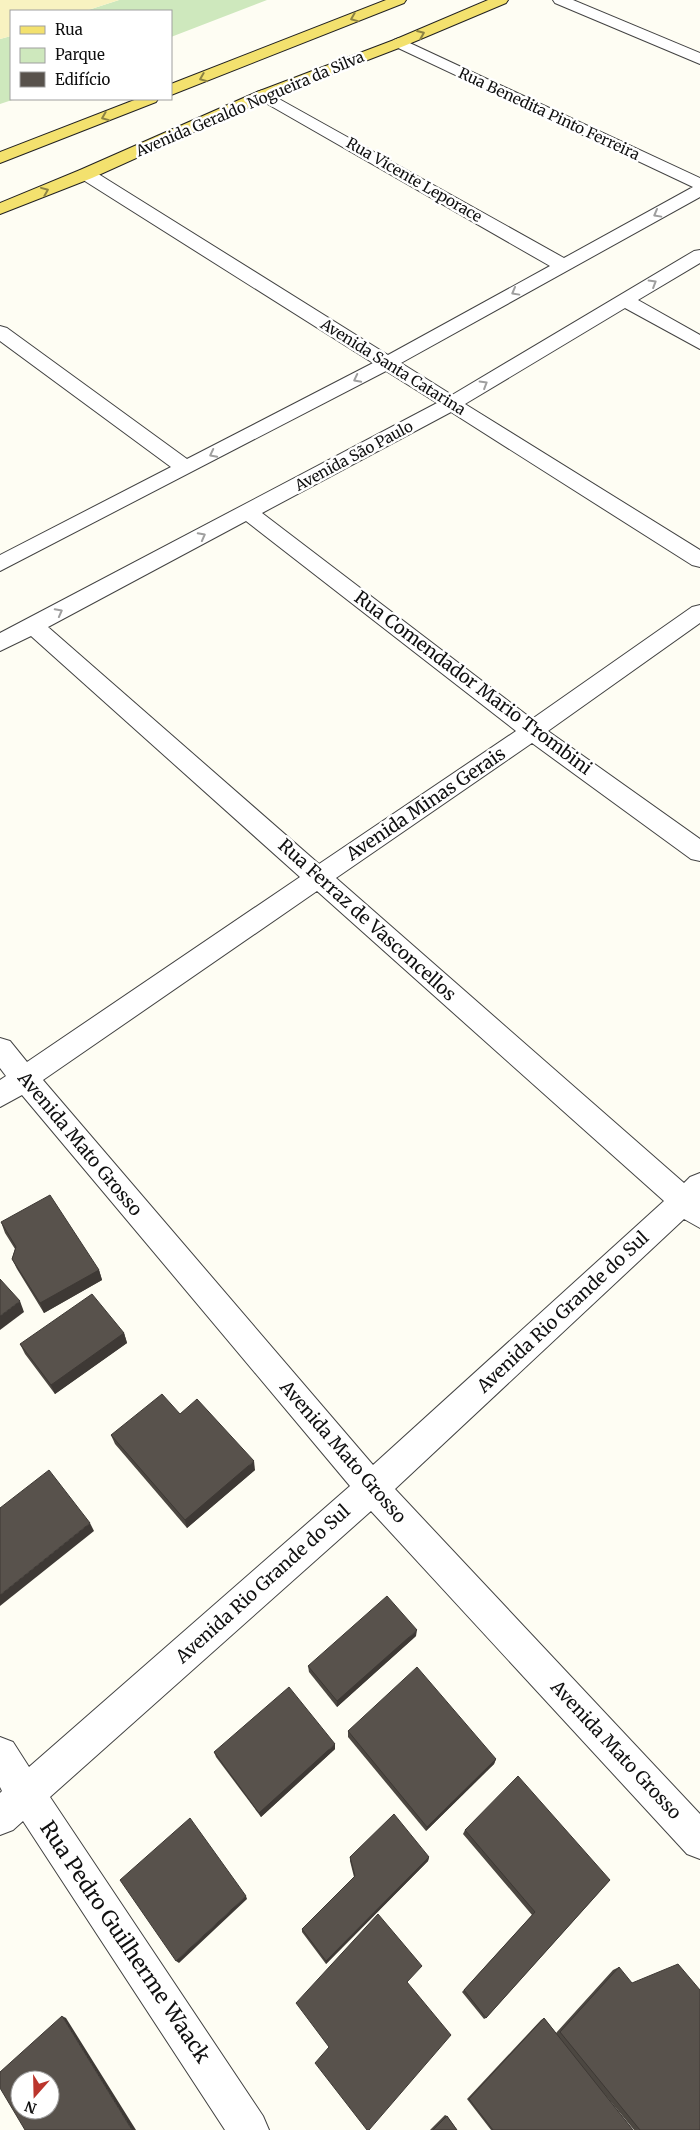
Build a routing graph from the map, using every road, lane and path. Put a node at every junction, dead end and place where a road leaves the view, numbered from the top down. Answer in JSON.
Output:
{"nodes":[{"id":1,"x":399,"y":0,"type":"edge"},
{"id":2,"x":501,"y":0,"type":"edge"},
{"id":3,"x":560,"y":0,"type":"edge"},
{"id":4,"x":399,"y":43,"type":"junction"},
{"id":5,"x":700,"y":60,"type":"edge"},
{"id":6,"x":172,"y":90,"type":"edge"},
{"id":7,"x":264,"y":95,"type":"junction"},
{"id":8,"x":147,"y":100,"type":"edge"},
{"id":9,"x":0,"y":158,"type":"edge"},
{"id":10,"x":86,"y":174,"type":"junction"},
{"id":11,"x":700,"y":184,"type":"edge"},
{"id":12,"x":700,"y":190,"type":"edge"},
{"id":13,"x":0,"y":209,"type":"edge"},
{"id":14,"x":700,"y":255,"type":"edge"},
{"id":15,"x":564,"y":266,"type":"junction"},
{"id":16,"x":625,"y":300,"type":"junction"},
{"id":17,"x":0,"y":332,"type":"edge"},
{"id":18,"x":700,"y":343,"type":"edge"},
{"id":19,"x":386,"y":364,"type":"junction"},
{"id":20,"x":451,"y":404,"type":"junction"},
{"id":21,"x":186,"y":468,"type":"junction"},
{"id":22,"x":248,"y":512,"type":"junction"},
{"id":23,"x":700,"y":560,"type":"edge"},
{"id":24,"x":0,"y":564,"type":"edge"},
{"id":25,"x":700,"y":612,"type":"edge"},
{"id":26,"x":33,"y":626,"type":"junction"},
{"id":27,"x":0,"y":643,"type":"edge"},
{"id":28,"x":532,"y":731,"type":"junction"},
{"id":29,"x":700,"y":852,"type":"edge"},
{"id":30,"x":319,"y":877,"type":"junction"},
{"id":31,"x":0,"y":1049,"type":"edge"},
{"id":32,"x":12,"y":1087,"type":"edge"},
{"id":33,"x":694,"y":1201,"type":"edge"},
{"id":34,"x":372,"y":1488,"type":"junction"},
{"id":35,"x":0,"y":1755,"type":"edge"},
{"id":36,"x":13,"y":1805,"type":"edge"},
{"id":37,"x":700,"y":1841,"type":"edge"},
{"id":38,"x":249,"y":2130,"type":"edge"}],
"edges":[{"from":1,"to":6,"type":"main road","one_way":true},
{"from":4,"to":2,"type":"main road","name":"Avenida Geraldo Nogueira da Silva","one_way":true},
{"from":3,"to":5,"type":"street"},
{"from":4,"to":7,"type":"main road","name":"Avenida Geraldo Nogueira da Silva"},
{"from":4,"to":11,"type":"street","name":"Rua Benedita Pinto Ferreira"},
{"from":7,"to":10,"type":"main road","name":"Avenida Geraldo Nogueira da Silva"},
{"from":7,"to":15,"type":"street","name":"Rua Vicente Leporace"},
{"from":8,"to":9,"type":"main road","one_way":true},
{"from":13,"to":10,"type":"main road","name":"Avenida Geraldo Nogueira da Silva","one_way":true},
{"from":10,"to":19,"type":"street","name":"Avenida Santa Catarina"},
{"from":12,"to":15,"type":"street","one_way":true},
{"from":16,"to":14,"type":"street","name":"Avenida São Paulo","one_way":true},
{"from":15,"to":19,"type":"street","one_way":true},
{"from":16,"to":18,"type":"street"},
{"from":20,"to":16,"type":"street","name":"Avenida São Paulo","one_way":true},
{"from":17,"to":21,"type":"street"},
{"from":19,"to":20,"type":"street","name":"Avenida Santa Catarina"},
{"from":19,"to":21,"type":"street","one_way":true},
{"from":20,"to":22,"type":"street","name":"Avenida São Paulo"},
{"from":20,"to":23,"type":"street","name":"Avenida Santa Catarina"},
{"from":21,"to":24,"type":"street"},
{"from":26,"to":22,"type":"street","name":"Avenida São Paulo","one_way":true},
{"from":22,"to":28,"type":"street","name":"Rua Comendador Mario Trombini"},
{"from":25,"to":28,"type":"street","name":"Avenida Minas Gerais"},
{"from":26,"to":27,"type":"street","name":"Avenida São Paulo"},
{"from":26,"to":30,"type":"street","name":"Rua Ferraz de Vasconcellos"},
{"from":28,"to":29,"type":"street","name":"Rua Comendador Mario Trombini"},
{"from":28,"to":30,"type":"street","name":"Avenida Minas Gerais"},
{"from":30,"to":32,"type":"street","name":"Avenida Minas Gerais"},
{"from":30,"to":33,"type":"street","name":"Rua Ferraz de Vasconcellos"},
{"from":31,"to":32,"type":"street","name":"Avenida Mato Grosso"},
{"from":32,"to":34,"type":"street","name":"Avenida Mato Grosso"},
{"from":33,"to":34,"type":"street","name":"Avenida Rio Grande do Sul"},
{"from":34,"to":36,"type":"street","name":"Avenida Rio Grande do Sul"},
{"from":34,"to":37,"type":"street","name":"Avenida Mato Grosso"},
{"from":35,"to":36,"type":"street","name":"Rua Pedro Guilherme Waack"},
{"from":36,"to":38,"type":"street","name":"Rua Pedro Guilherme Waack"}]}
